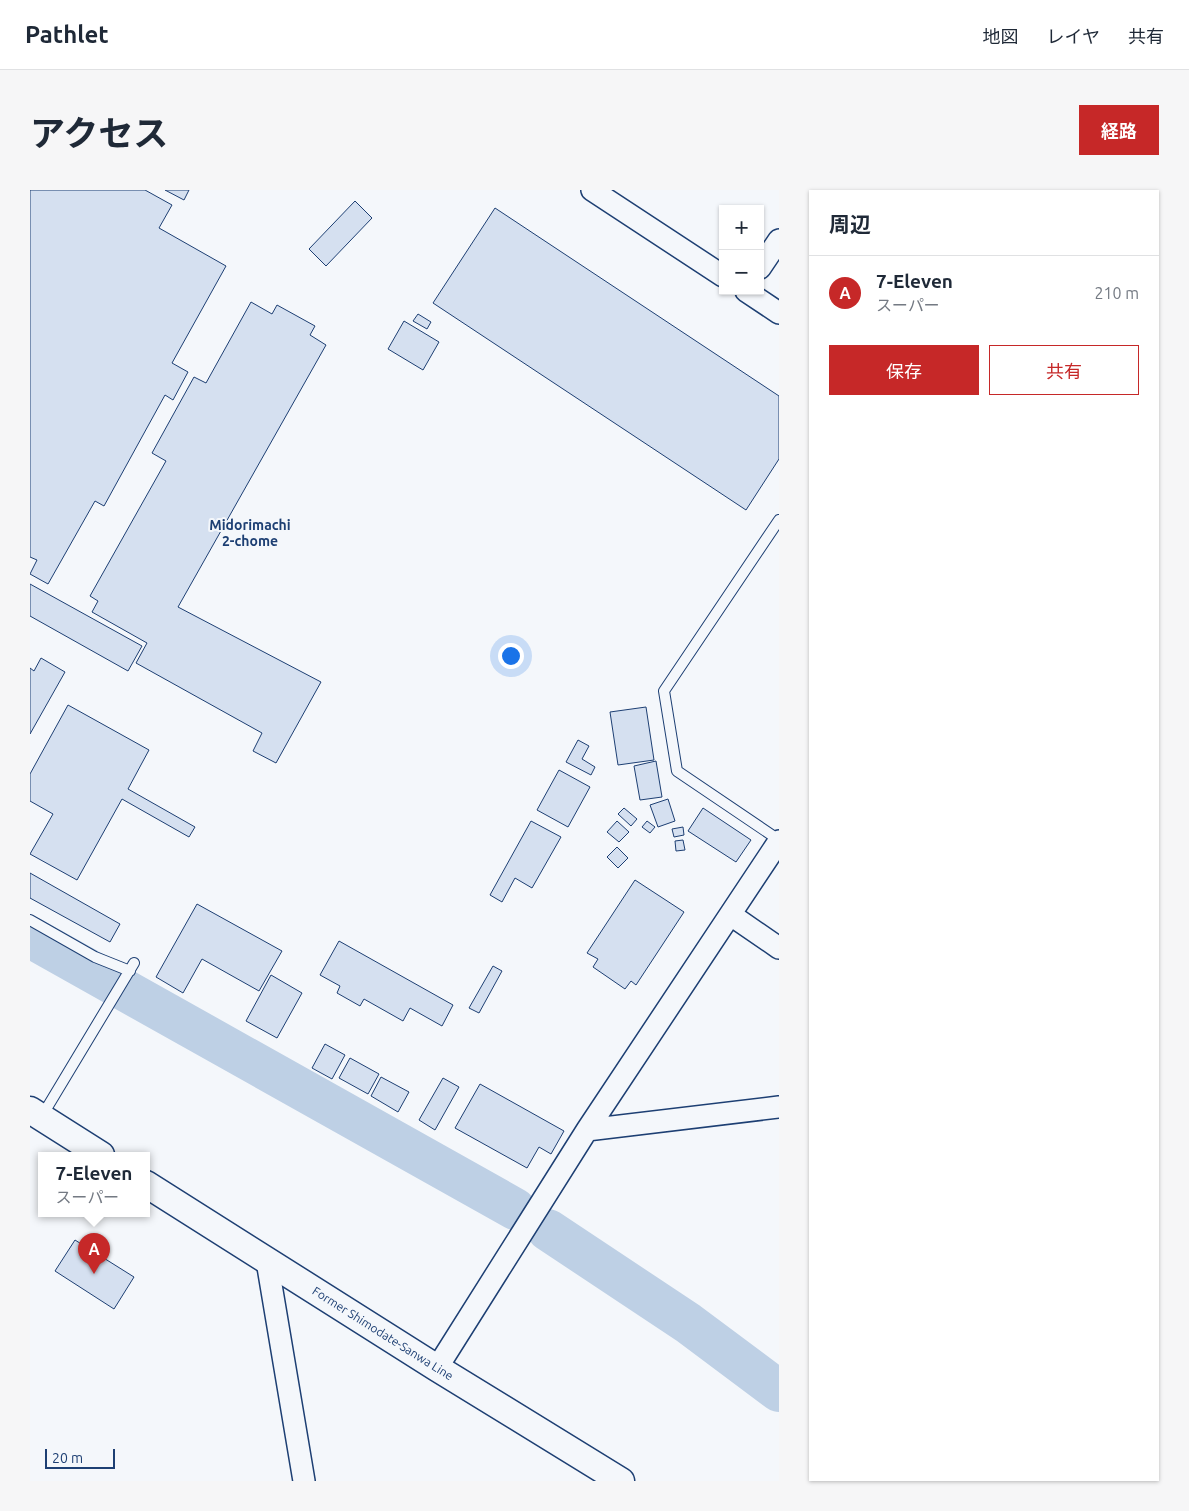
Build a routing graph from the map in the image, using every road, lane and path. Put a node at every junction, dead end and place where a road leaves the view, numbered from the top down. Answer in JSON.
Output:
{"nodes":[{"id":1,"x":592,"y":190,"type":"edge"},
{"id":2,"x":779,"y":240,"type":"edge"},
{"id":3,"x":764,"y":262,"type":"edge"},
{"id":4,"x":719,"y":273,"type":"edge"},
{"id":5,"x":752,"y":295,"type":"edge"},
{"id":6,"x":779,"y":313,"type":"edge"},
{"id":7,"x":779,"y":520,"type":"edge"},
{"id":8,"x":779,"y":841,"type":"edge"},
{"id":9,"x":730,"y":915,"type":"junction"},
{"id":10,"x":30,"y":920,"type":"edge"},
{"id":11,"x":779,"y":948,"type":"edge"},
{"id":12,"x":779,"y":1107,"type":"edge"},
{"id":13,"x":36,"y":1114,"type":"edge"},
{"id":14,"x":587,"y":1130,"type":"junction"},
{"id":15,"x":96,"y":1152,"type":"edge"},
{"id":16,"x":150,"y":1187,"type":"edge"},
{"id":17,"x":267,"y":1261,"type":"junction"},
{"id":18,"x":437,"y":1368,"type":"junction"},
{"id":19,"x":304,"y":1481,"type":"edge"},
{"id":20,"x":621,"y":1481,"type":"edge"}],
"edges":[{"from":1,"to":4,"type":"street"},
{"from":2,"to":3,"type":"street"},
{"from":5,"to":6,"type":"street"},
{"from":7,"to":8,"type":"lane"},
{"from":8,"to":9,"type":"street"},
{"from":9,"to":11,"type":"street"},
{"from":9,"to":14,"type":"street"},
{"from":10,"to":13,"type":"lane"},
{"from":12,"to":14,"type":"street"},
{"from":13,"to":15,"type":"street"},
{"from":14,"to":18,"type":"street"},
{"from":16,"to":17,"type":"street","name":"Former Shimodate-Sanwa Line"},
{"from":17,"to":18,"type":"street","name":"Former Shimodate-Sanwa Line"},
{"from":17,"to":19,"type":"street"},
{"from":18,"to":20,"type":"street","name":"Former Shimodate-Sanwa Line"}]}
